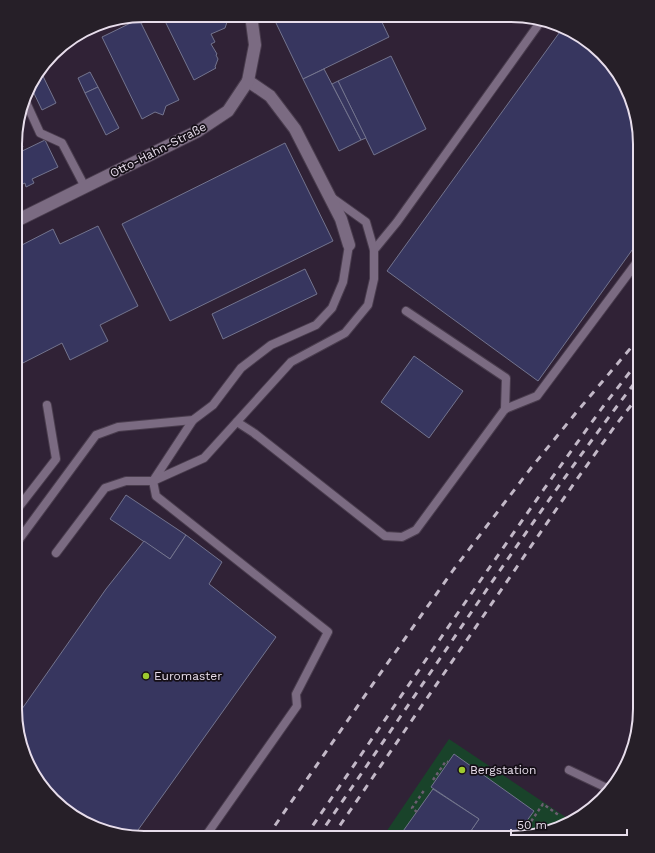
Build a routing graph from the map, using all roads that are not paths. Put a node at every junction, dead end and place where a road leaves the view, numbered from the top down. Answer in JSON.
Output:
{"nodes":[{"id":1,"x":252,"y":22,"type":"edge"},
{"id":2,"x":538,"y":25,"type":"edge"},
{"id":3,"x":248,"y":81,"type":"junction"},
{"id":4,"x":28,"y":106,"type":"edge"},
{"id":5,"x":85,"y":187,"type":"junction"},
{"id":6,"x":329,"y":196,"type":"junction"},
{"id":7,"x":22,"y":218,"type":"edge"},
{"id":8,"x":349,"y":245,"type":"joint"},
{"id":9,"x":374,"y":250,"type":"junction"},
{"id":10,"x":633,"y":267,"type":"edge"},
{"id":11,"x":406,"y":311,"type":"dead end"},
{"id":12,"x":46,"y":405,"type":"dead end"},
{"id":13,"x":505,"y":409,"type":"junction"},
{"id":14,"x":194,"y":420,"type":"junction"},
{"id":15,"x":237,"y":422,"type":"junction"},
{"id":16,"x":153,"y":481,"type":"junction"},
{"id":17,"x":22,"y":503,"type":"edge"},
{"id":18,"x":22,"y":535,"type":"edge"},
{"id":19,"x":56,"y":553,"type":"dead end"},
{"id":20,"x":569,"y":770,"type":"dead end"},
{"id":21,"x":605,"y":786,"type":"edge"},
{"id":22,"x":209,"y":831,"type":"edge"}],
"edges":[{"from":1,"to":3,"type":"street","name":"Otto-Hahn-Straße"},
{"from":2,"to":9,"type":"lane"},
{"from":3,"to":5,"type":"street","name":"Otto-Hahn-Straße"},
{"from":3,"to":6,"type":"street"},
{"from":4,"to":5,"type":"lane"},
{"from":5,"to":7,"type":"street","name":"Otto-Hahn-Straße"},
{"from":6,"to":8,"type":"street"},
{"from":6,"to":9,"type":"lane"},
{"from":8,"to":14,"type":"lane"},
{"from":9,"to":15,"type":"lane"},
{"from":10,"to":13,"type":"lane"},
{"from":11,"to":13,"type":"lane"},
{"from":12,"to":17,"type":"lane"},
{"from":13,"to":15,"type":"lane"},
{"from":14,"to":16,"type":"lane"},
{"from":14,"to":18,"type":"lane"},
{"from":15,"to":16,"type":"lane"},
{"from":16,"to":19,"type":"lane"},
{"from":16,"to":22,"type":"lane"},
{"from":20,"to":21,"type":"lane"}]}
